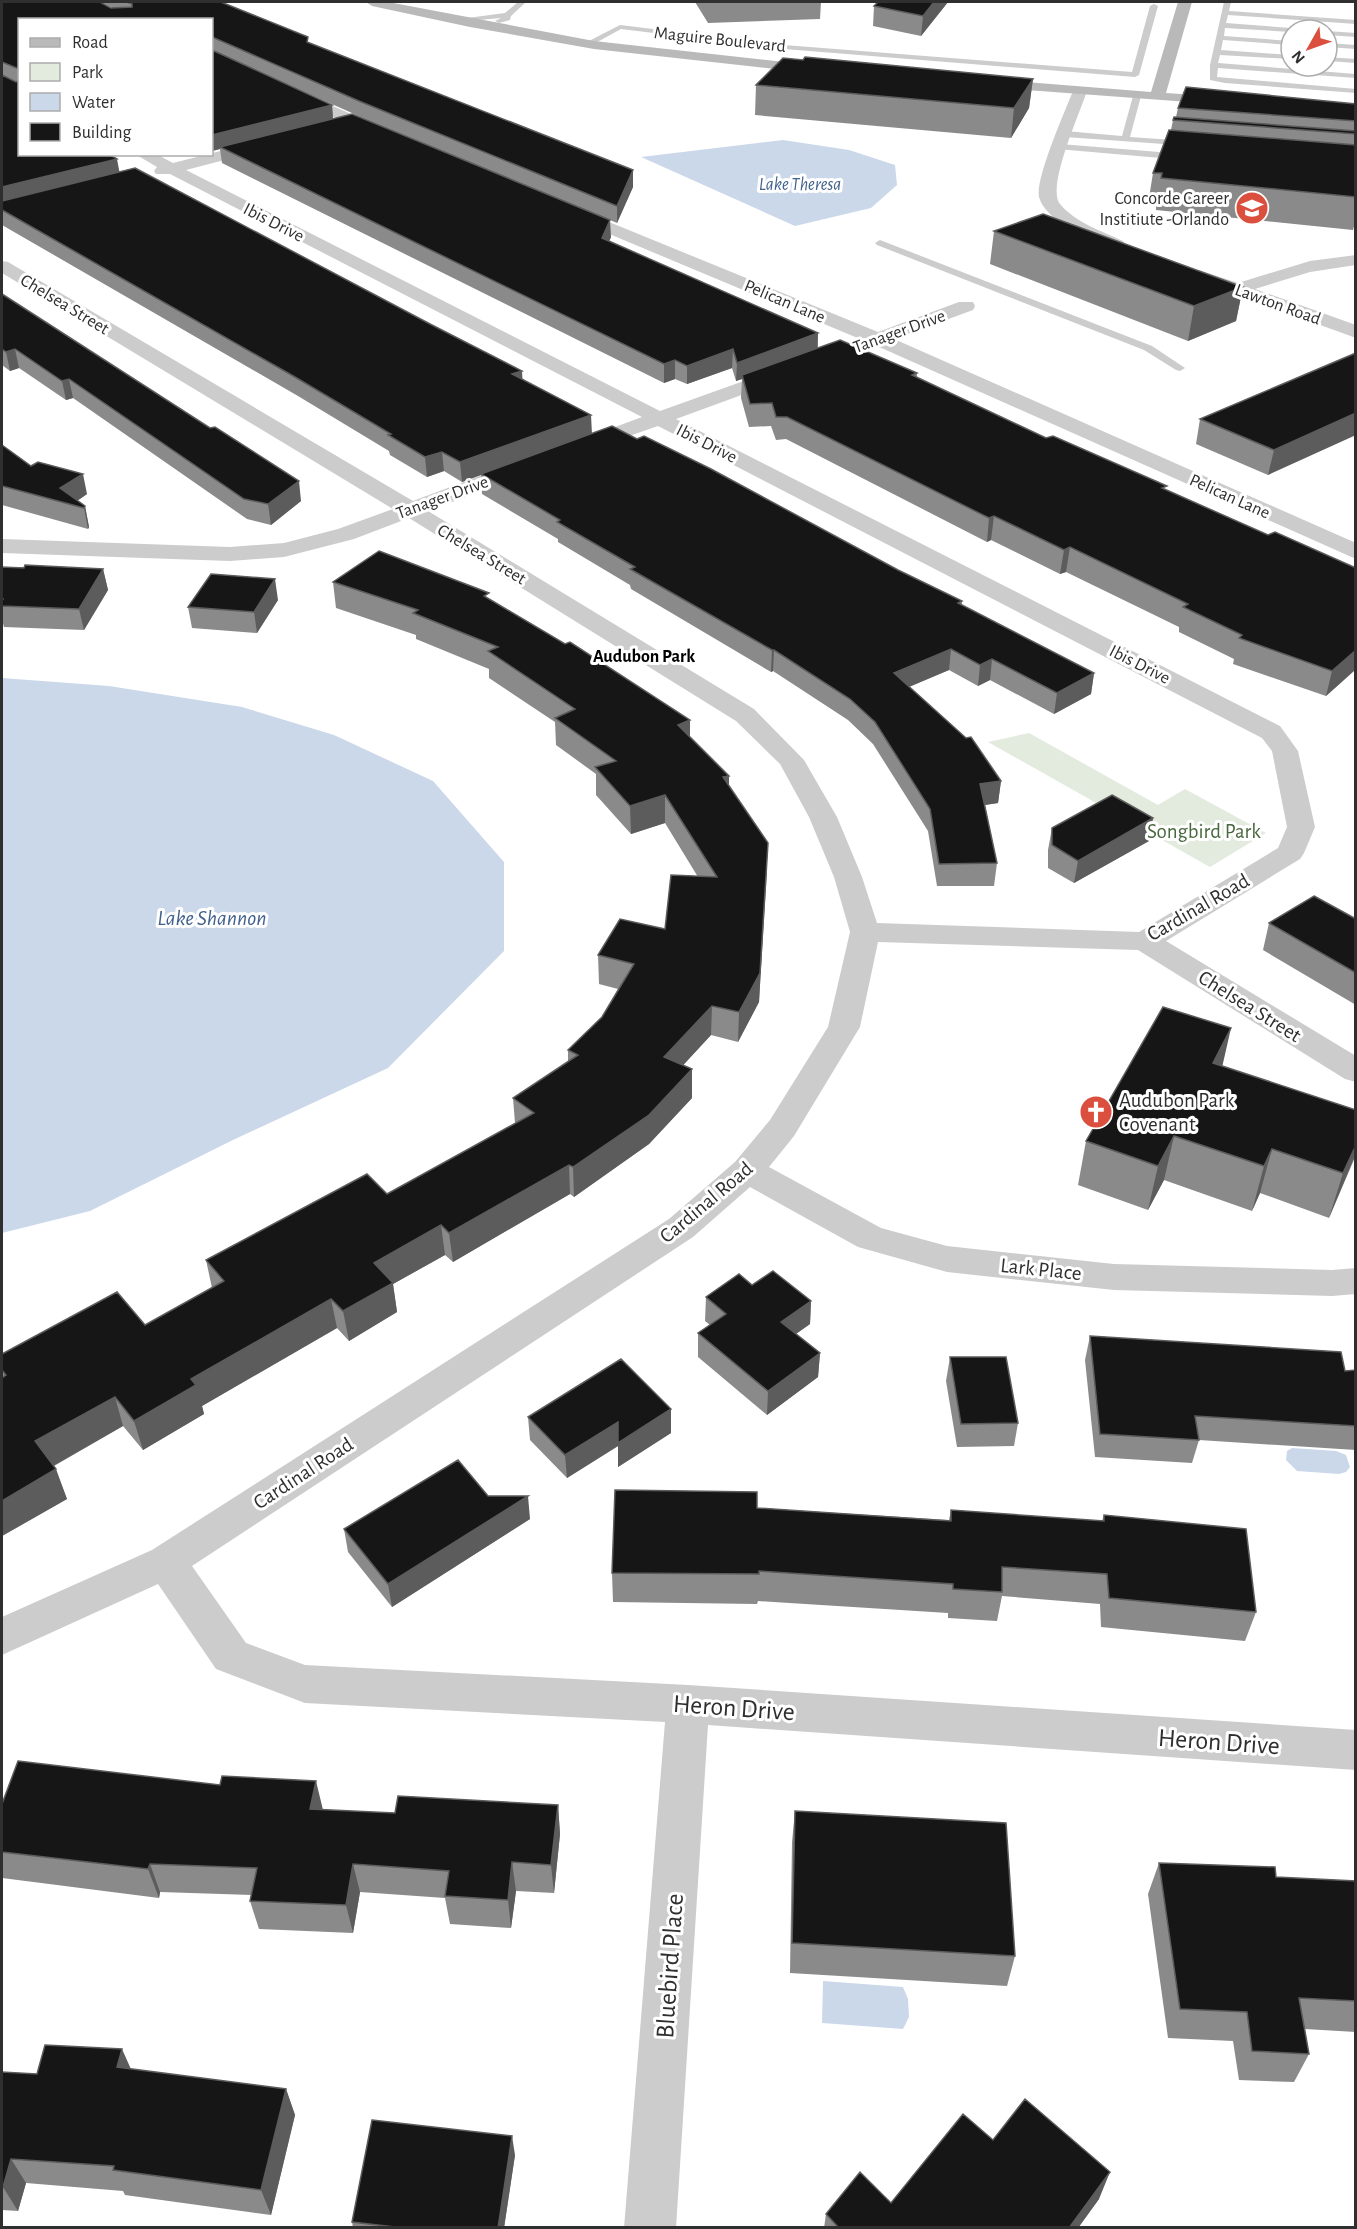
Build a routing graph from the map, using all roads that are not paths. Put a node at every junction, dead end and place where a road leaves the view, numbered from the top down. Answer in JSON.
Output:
{"nodes":[{"id":1,"x":372,"y":2,"type":"edge"},
{"id":2,"x":522,"y":2,"type":"edge"},
{"id":3,"x":1185,"y":2,"type":"edge"},
{"id":4,"x":1227,"y":2,"type":"edge"},
{"id":5,"x":1154,"y":6,"type":"dead end"},
{"id":6,"x":1225,"y":13,"type":"junction"},
{"id":7,"x":507,"y":15,"type":"junction"},
{"id":8,"x":456,"y":20,"type":"junction"},
{"id":9,"x":1356,"y":22,"type":"edge"},
{"id":10,"x":1222,"y":25,"type":"junction"},
{"id":11,"x":488,"y":26,"type":"junction"},
{"id":12,"x":636,"y":29,"type":"junction"},
{"id":13,"x":1279,"y":29,"type":"edge"},
{"id":14,"x":1339,"y":33,"type":"edge"},
{"id":15,"x":1356,"y":34,"type":"edge"},
{"id":16,"x":626,"y":35,"type":"dead end"},
{"id":17,"x":1220,"y":38,"type":"junction"},
{"id":18,"x":1279,"y":42,"type":"edge"},
{"id":19,"x":587,"y":44,"type":"junction"},
{"id":20,"x":1339,"y":46,"type":"edge"},
{"id":21,"x":1356,"y":47,"type":"edge"},
{"id":22,"x":1217,"y":52,"type":"junction"},
{"id":23,"x":1279,"y":56,"type":"edge"},
{"id":24,"x":213,"y":57,"type":"edge"},
{"id":25,"x":1339,"y":60,"type":"edge"},
{"id":26,"x":1356,"y":61,"type":"edge"},
{"id":27,"x":1214,"y":65,"type":"junction"},
{"id":28,"x":832,"y":71,"type":"edge"},
{"id":29,"x":1356,"y":76,"type":"edge"},
{"id":30,"x":974,"y":82,"type":"edge"},
{"id":31,"x":1080,"y":91,"type":"junction"},
{"id":32,"x":1356,"y":91,"type":"edge"},
{"id":33,"x":1137,"y":96,"type":"junction"},
{"id":34,"x":1157,"y":97,"type":"junction"},
{"id":35,"x":1239,"y":103,"type":"edge"},
{"id":36,"x":356,"y":122,"type":"junction"},
{"id":37,"x":332,"y":128,"type":"edge"},
{"id":38,"x":1125,"y":139,"type":"junction"},
{"id":39,"x":399,"y":140,"type":"edge"},
{"id":40,"x":1062,"y":141,"type":"junction"},
{"id":41,"x":275,"y":142,"type":"edge"},
{"id":42,"x":1194,"y":144,"type":"edge"},
{"id":43,"x":147,"y":156,"type":"edge"},
{"id":44,"x":1190,"y":158,"type":"edge"},
{"id":45,"x":171,"y":169,"type":"junction"},
{"id":46,"x":148,"y":174,"type":"edge"},
{"id":47,"x":551,"y":203,"type":"edge"},
{"id":48,"x":880,"y":243,"type":"dead end"},
{"id":49,"x":1131,"y":250,"type":"edge"},
{"id":50,"x":1356,"y":260,"type":"edge"},
{"id":51,"x":2,"y":266,"type":"edge"},
{"id":52,"x":1184,"y":269,"type":"edge"},
{"id":53,"x":1238,"y":289,"type":"junction"},
{"id":54,"x":966,"y":306,"type":"dead end"},
{"id":55,"x":1356,"y":332,"type":"edge"},
{"id":56,"x":877,"y":339,"type":"junction"},
{"id":57,"x":844,"y":351,"type":"edge"},
{"id":58,"x":800,"y":367,"type":"edge"},
{"id":59,"x":1180,"y":368,"type":"dead end"},
{"id":60,"x":658,"y":419,"type":"junction"},
{"id":61,"x":562,"y":453,"type":"edge"},
{"id":62,"x":541,"y":461,"type":"edge"},
{"id":63,"x":410,"y":509,"type":"junction"},
{"id":64,"x":2,"y":546,"type":"edge"},
{"id":65,"x":1356,"y":552,"type":"edge"},
{"id":66,"x":1271,"y":732,"type":"joint"},
{"id":67,"x":865,"y":932,"type":"junction"},
{"id":68,"x":1145,"y":941,"type":"junction"},
{"id":69,"x":1356,"y":1071,"type":"edge"},
{"id":70,"x":747,"y":1170,"type":"junction"},
{"id":71,"x":1356,"y":1281,"type":"edge"},
{"id":72,"x":166,"y":1562,"type":"junction"},
{"id":73,"x":2,"y":1637,"type":"edge"},
{"id":74,"x":688,"y":1704,"type":"junction"},
{"id":75,"x":1356,"y":1750,"type":"edge"},
{"id":76,"x":650,"y":2228,"type":"edge"}],
"edges":[{"from":1,"to":8,"type":"street","name":"Maguire Boulevard"},
{"from":2,"to":7,"type":"lane"},
{"from":3,"to":34,"type":"street"},
{"from":4,"to":6,"type":"lane"},
{"from":5,"to":12,"type":"lane"},
{"from":6,"to":9,"type":"lane"},
{"from":6,"to":10,"type":"lane"},
{"from":7,"to":8,"type":"lane"},
{"from":7,"to":11,"type":"lane"},
{"from":8,"to":11,"type":"street","name":"Maguire Boulevard"},
{"from":10,"to":13,"type":"lane"},
{"from":10,"to":17,"type":"lane"},
{"from":11,"to":19,"type":"street","name":"Maguire Boulevard"},
{"from":12,"to":16,"type":"lane"},
{"from":12,"to":19,"type":"lane"},
{"from":14,"to":15,"type":"lane"},
{"from":17,"to":18,"type":"lane"},
{"from":17,"to":22,"type":"lane"},
{"from":19,"to":28,"type":"street","name":"Maguire Boulevard"},
{"from":20,"to":21,"type":"lane"},
{"from":22,"to":23,"type":"lane"},
{"from":22,"to":27,"type":"lane"},
{"from":24,"to":36,"type":"street"},
{"from":25,"to":26,"type":"lane"},
{"from":27,"to":29,"type":"lane"},
{"from":27,"to":32,"type":"lane"},
{"from":30,"to":31,"type":"street"},
{"from":31,"to":33,"type":"street"},
{"from":31,"to":40,"type":"street"},
{"from":33,"to":34,"type":"street"},
{"from":33,"to":38,"type":"lane"},
{"from":34,"to":35,"type":"street"},
{"from":36,"to":37,"type":"street"},
{"from":36,"to":39,"type":"street"},
{"from":38,"to":40,"type":"lane"},
{"from":38,"to":42,"type":"lane"},
{"from":40,"to":44,"type":"lane"},
{"from":40,"to":49,"type":"street"},
{"from":41,"to":45,"type":"street"},
{"from":43,"to":45,"type":"street","name":"Ibis Drive"},
{"from":45,"to":46,"type":"street"},
{"from":45,"to":60,"type":"street","name":"Ibis Drive"},
{"from":47,"to":56,"type":"street","name":"Pelican Lane"},
{"from":48,"to":59,"type":"lane"},
{"from":50,"to":53,"type":"street"},
{"from":51,"to":63,"type":"street","name":"Chelsea Street"},
{"from":52,"to":53,"type":"street","name":"Lawton Road"},
{"from":53,"to":55,"type":"street","name":"Lawton Road"},
{"from":54,"to":56,"type":"street","name":"Tanager Drive"},
{"from":56,"to":57,"type":"street","name":"Tanager Drive"},
{"from":56,"to":65,"type":"street","name":"Pelican Lane"},
{"from":58,"to":60,"type":"street"},
{"from":60,"to":61,"type":"street"},
{"from":60,"to":66,"type":"street","name":"Ibis Drive"},
{"from":62,"to":63,"type":"street","name":"Tanager Drive"},
{"from":63,"to":64,"type":"street","name":"Tanager Drive"},
{"from":63,"to":67,"type":"street","name":"Chelsea Street"},
{"from":66,"to":68,"type":"street","name":"Cardinal Road"},
{"from":67,"to":68,"type":"street","name":"Cardinal Road"},
{"from":67,"to":70,"type":"street","name":"Cardinal Road"},
{"from":68,"to":69,"type":"street","name":"Chelsea Street"},
{"from":70,"to":71,"type":"street","name":"Lark Place"},
{"from":70,"to":72,"type":"street","name":"Cardinal Road"},
{"from":72,"to":73,"type":"street","name":"Cardinal Road"},
{"from":72,"to":74,"type":"street","name":"Heron Drive"},
{"from":74,"to":75,"type":"street","name":"Heron Drive"},
{"from":74,"to":76,"type":"street","name":"Bluebird Place"}]}
